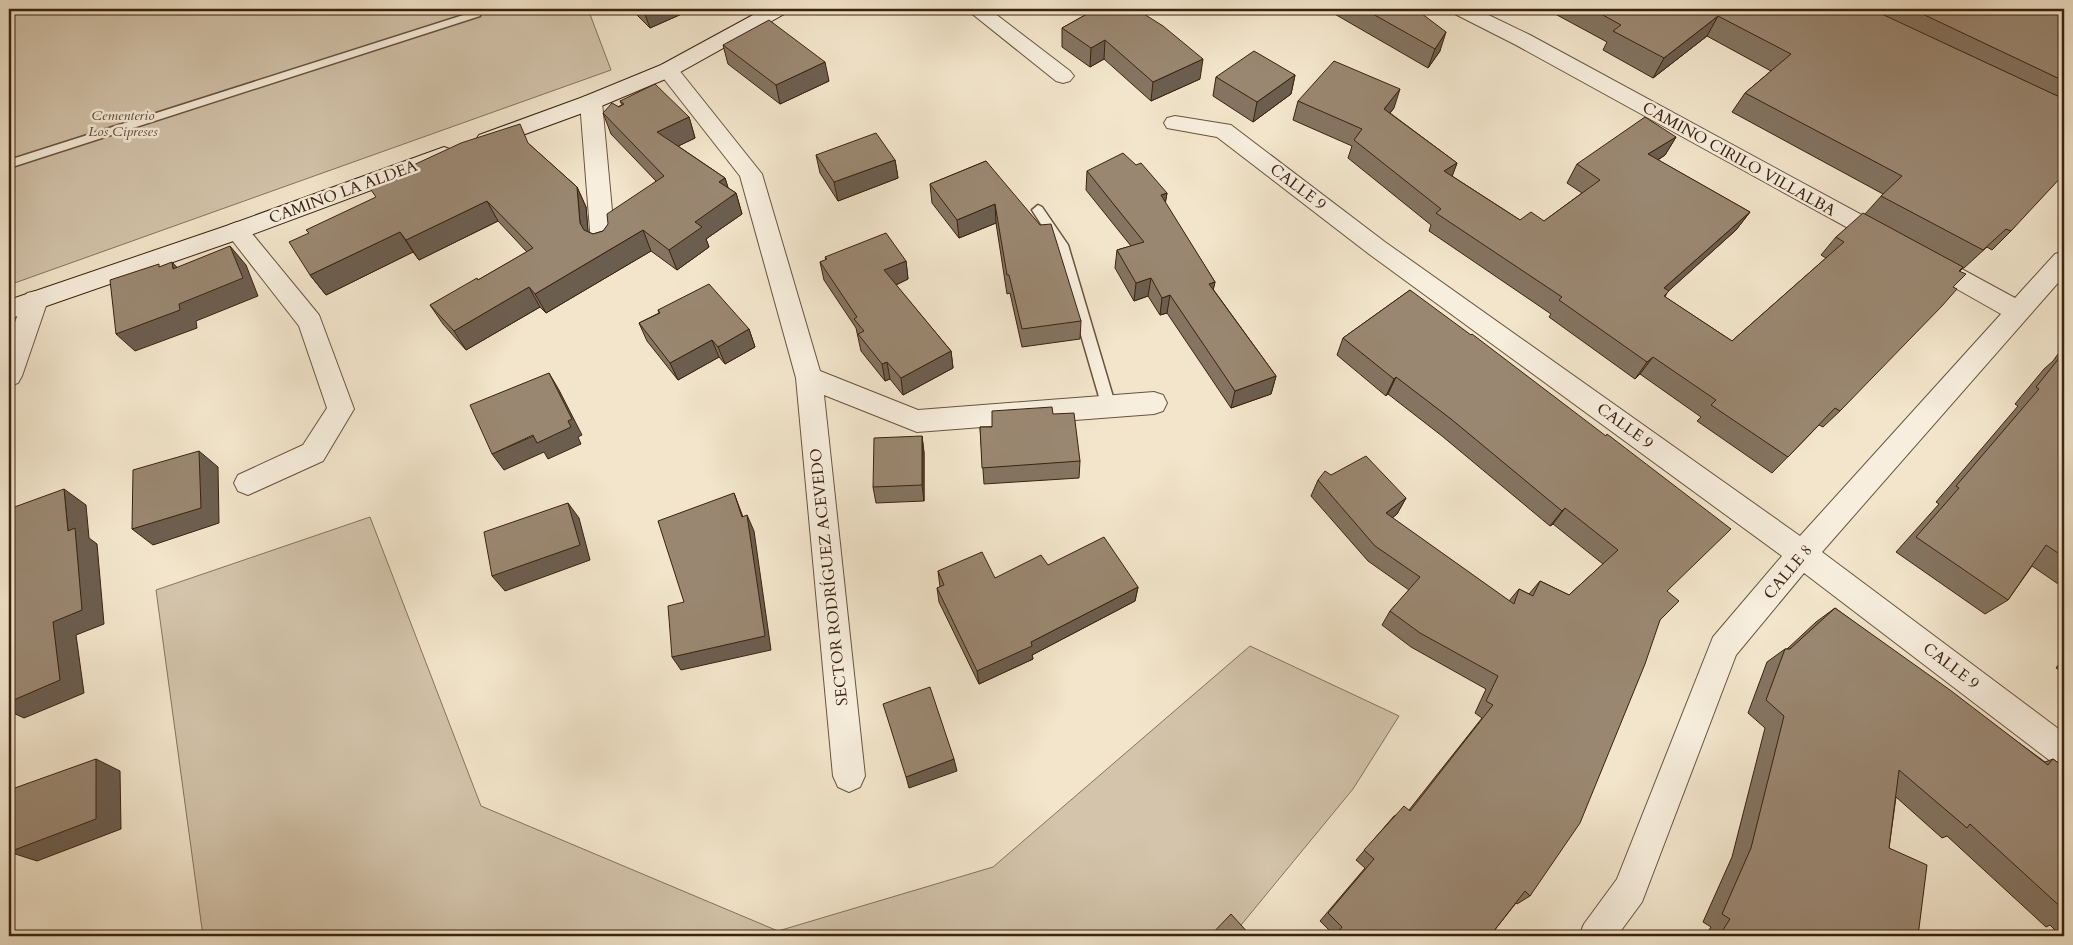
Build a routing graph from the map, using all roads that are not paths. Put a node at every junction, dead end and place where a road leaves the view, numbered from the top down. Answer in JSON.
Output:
{"nodes":[{"id":1,"x":779,"y":9,"type":"edge"},
{"id":2,"x":976,"y":9,"type":"edge"},
{"id":3,"x":1460,"y":9,"type":"edge"},
{"id":4,"x":476,"y":14,"type":"dead end"},
{"id":5,"x":668,"y":70,"type":"junction"},
{"id":6,"x":1063,"y":76,"type":"dead end"},
{"id":7,"x":591,"y":102,"type":"junction"},
{"id":8,"x":1175,"y":123,"type":"dead end"},
{"id":9,"x":9,"y":164,"type":"edge"},
{"id":10,"x":1038,"y":210,"type":"dead end"},
{"id":11,"x":237,"y":231,"type":"junction"},
{"id":12,"x":603,"y":243,"type":"edge"},
{"id":13,"x":2064,"y":260,"type":"edge"},
{"id":14,"x":36,"y":300,"type":"junction"},
{"id":15,"x":9,"y":310,"type":"edge"},
{"id":16,"x":2017,"y":311,"type":"junction"},
{"id":17,"x":9,"y":376,"type":"edge"},
{"id":18,"x":809,"y":378,"type":"junction"},
{"id":19,"x":1154,"y":403,"type":"dead end"},
{"id":20,"x":1109,"y":407,"type":"junction"},
{"id":21,"x":248,"y":483,"type":"dead end"},
{"id":22,"x":1802,"y":554,"type":"junction"},
{"id":23,"x":2064,"y":752,"type":"edge"},
{"id":24,"x":849,"y":776,"type":"dead end"},
{"id":25,"x":1596,"y":936,"type":"edge"}],
"edges":[{"from":1,"to":5,"type":"street","name":"CAMINO LA ALDEA"},
{"from":2,"to":6,"type":"street"},
{"from":3,"to":16,"type":"street","name":"CAMINO CIRILO VILLALBA"},
{"from":4,"to":9,"type":"lane"},
{"from":5,"to":7,"type":"street","name":"CAMINO LA ALDEA"},
{"from":5,"to":18,"type":"street","name":"SECTOR RODRÍGUEZ ACEVEDO"},
{"from":7,"to":11,"type":"street","name":"CAMINO LA ALDEA"},
{"from":7,"to":12,"type":"street"},
{"from":8,"to":22,"type":"street","name":"CALLE 9"},
{"from":10,"to":20,"type":"lane"},
{"from":11,"to":14,"type":"street","name":"CAMINO LA ALDEA"},
{"from":11,"to":21,"type":"street"},
{"from":13,"to":16,"type":"street","name":"CALLE 8"},
{"from":14,"to":15,"type":"street","name":"CAMINO LA ALDEA"},
{"from":14,"to":17,"type":"street"},
{"from":16,"to":22,"type":"street","name":"CALLE 8"},
{"from":18,"to":20,"type":"street"},
{"from":18,"to":24,"type":"street","name":"SECTOR RODRÍGUEZ ACEVEDO"},
{"from":19,"to":20,"type":"street"},
{"from":22,"to":23,"type":"street","name":"CALLE 9"},
{"from":22,"to":25,"type":"street","name":"CALLE 8"}]}
